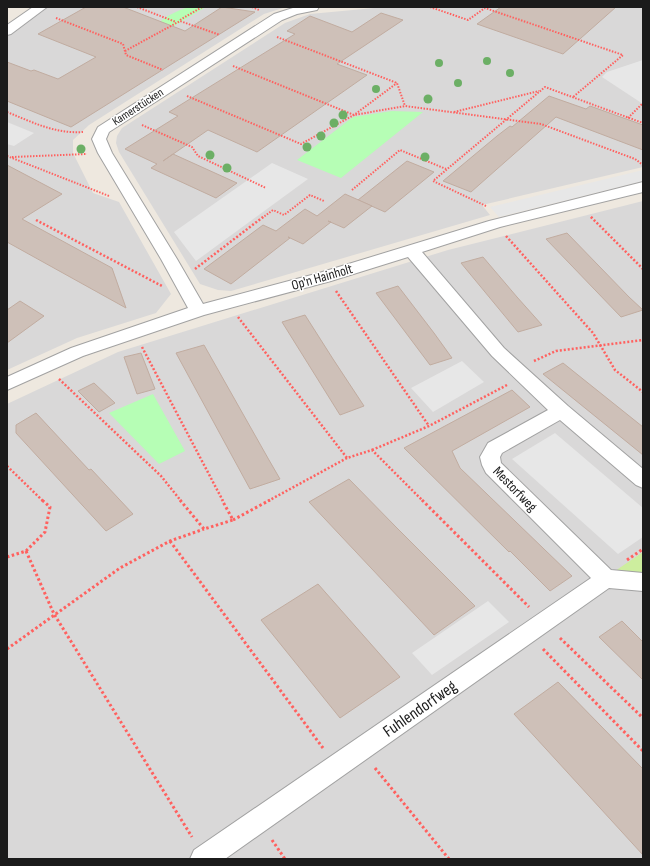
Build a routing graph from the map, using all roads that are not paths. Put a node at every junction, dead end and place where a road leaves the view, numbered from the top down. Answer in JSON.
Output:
{"nodes":[{"id":1,"x":41,"y":7,"type":"edge"},
{"id":2,"x":313,"y":7,"type":"edge"},
{"id":3,"x":7,"y":31,"type":"edge"},
{"id":4,"x":643,"y":187,"type":"edge"},
{"id":5,"x":411,"y":250,"type":"junction"},
{"id":6,"x":195,"y":307,"type":"junction"},
{"id":7,"x":7,"y":384,"type":"edge"},
{"id":8,"x":561,"y":411,"type":"junction"},
{"id":9,"x":643,"y":480,"type":"edge"},
{"id":10,"x":606,"y":579,"type":"junction"},
{"id":11,"x":643,"y":582,"type":"edge"},
{"id":12,"x":204,"y":858,"type":"edge"}],
"edges":[{"from":1,"to":3,"type":"street"},
{"from":2,"to":6,"type":"street","name":"Kamerstücken"},
{"from":4,"to":5,"type":"street","name":"Op'n Hainholt"},
{"from":5,"to":6,"type":"street","name":"Op'n Hainholt"},
{"from":5,"to":8,"type":"street"},
{"from":6,"to":7,"type":"street","name":"Op'n Hainholt"},
{"from":8,"to":9,"type":"street"},
{"from":8,"to":10,"type":"street","name":"Mestorfweg"},
{"from":10,"to":11,"type":"street"},
{"from":10,"to":12,"type":"street","name":"Fuhlendorfweg"}]}
